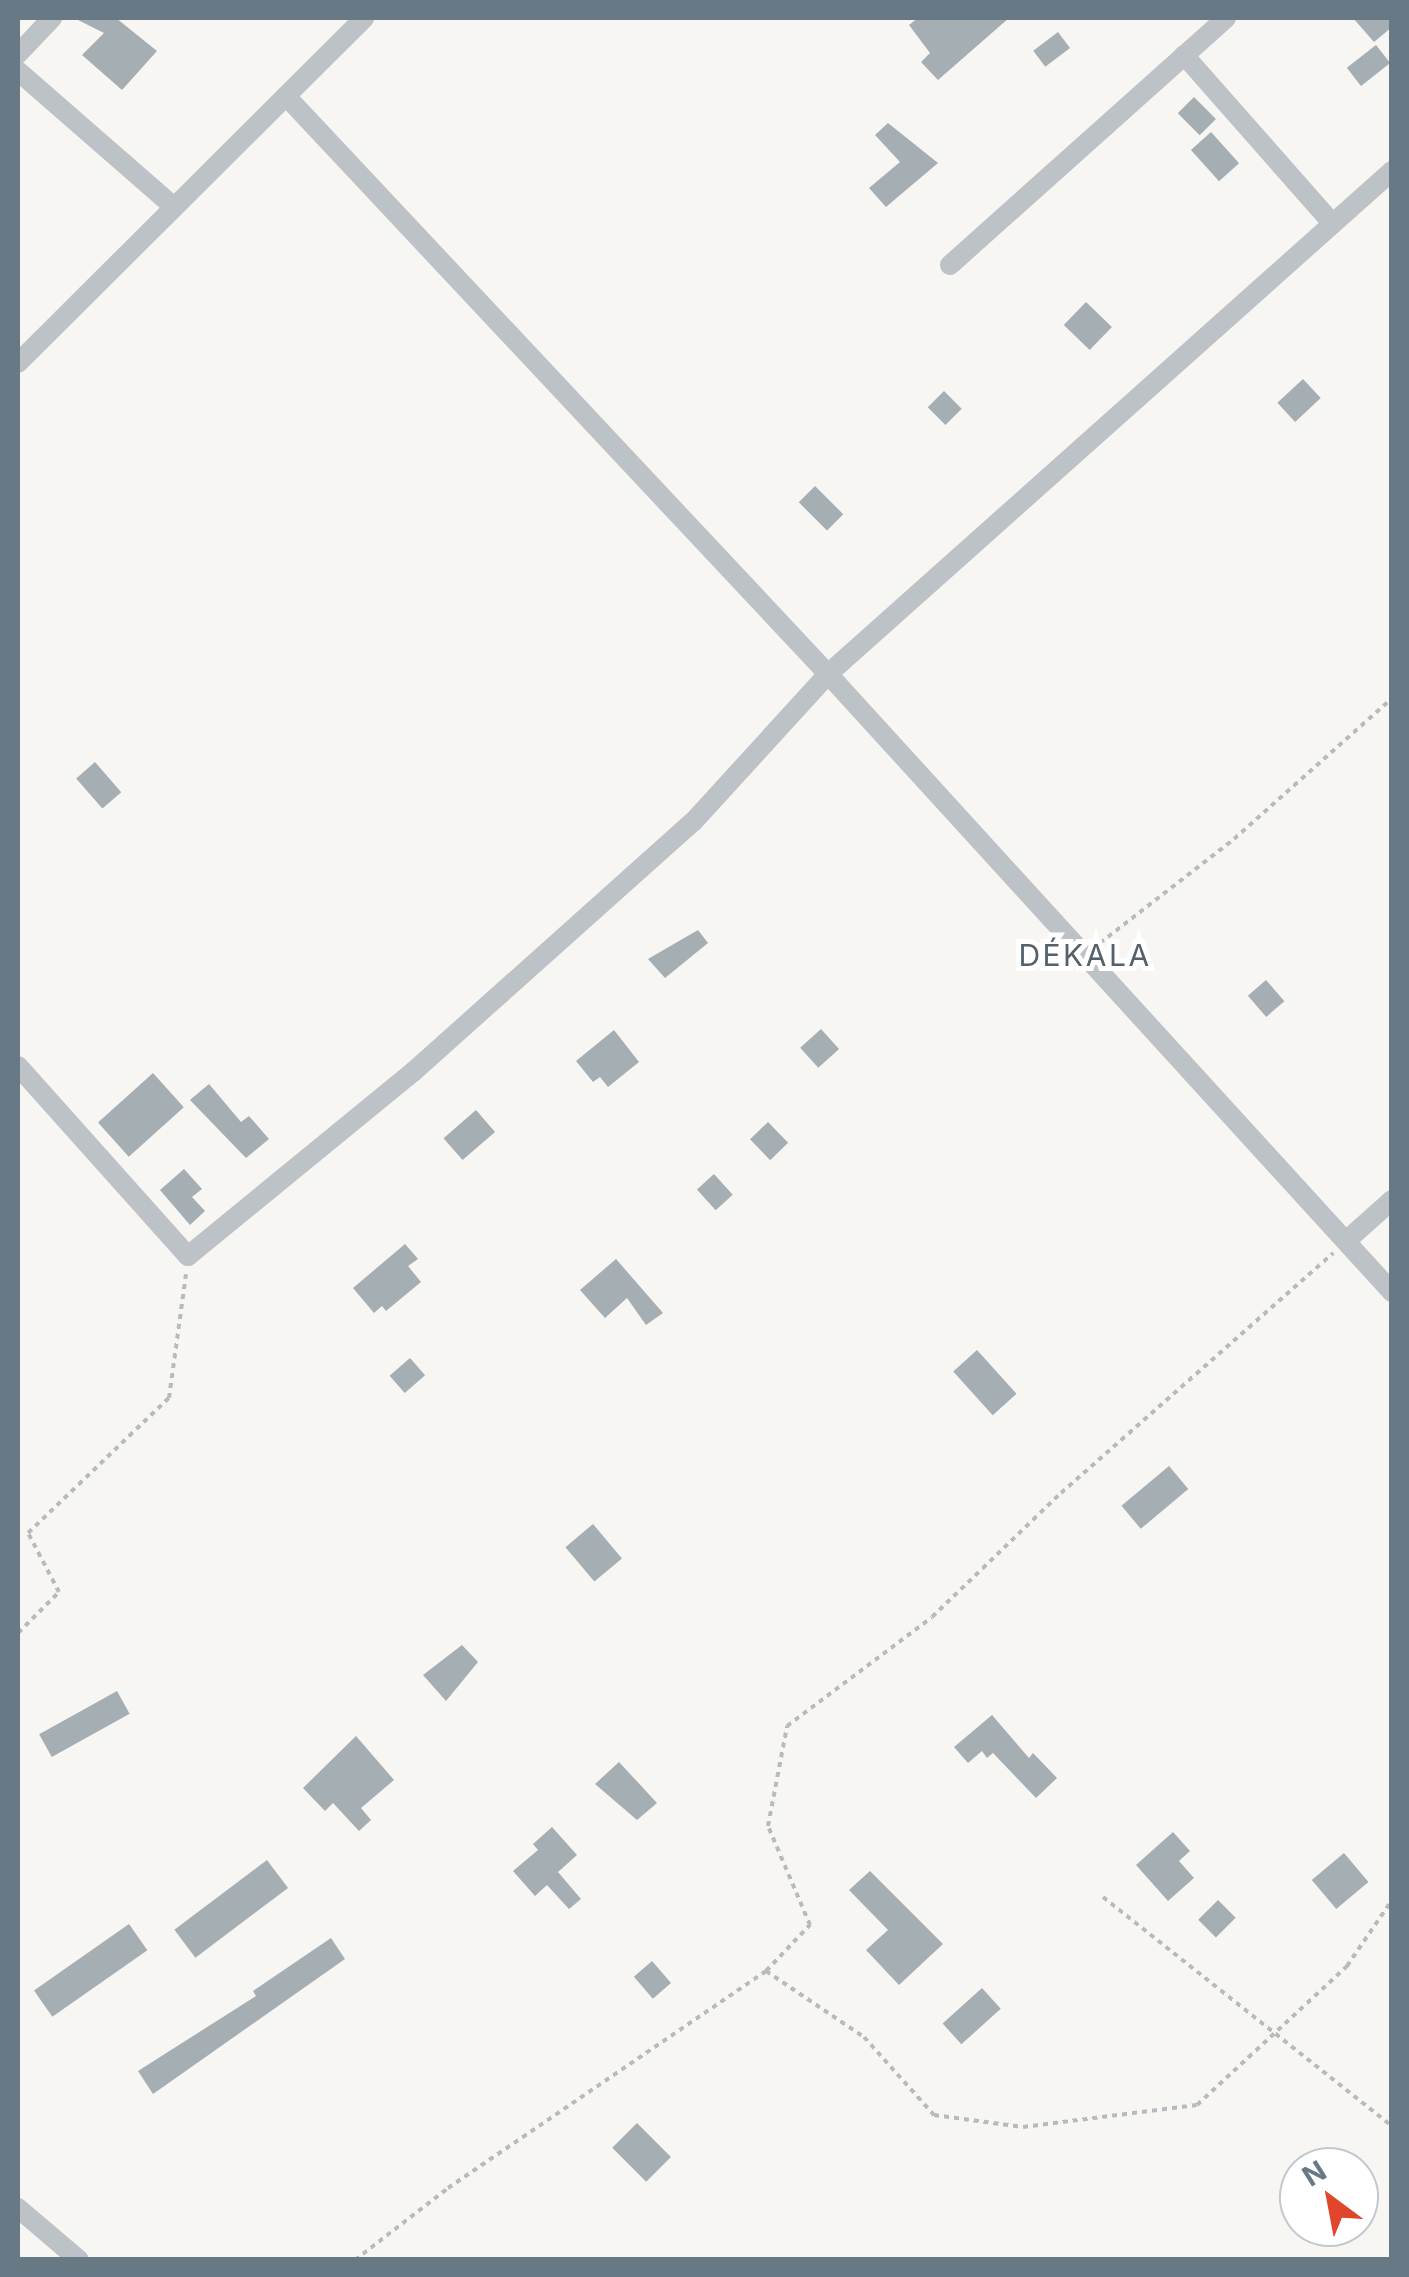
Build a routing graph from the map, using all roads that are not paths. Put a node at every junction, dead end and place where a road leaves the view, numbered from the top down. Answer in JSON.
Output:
{"nodes":[{"id":1,"x":52,"y":18,"type":"edge"},
{"id":2,"x":364,"y":18,"type":"edge"},
{"id":3,"x":1226,"y":18,"type":"edge"},
{"id":4,"x":18,"y":54,"type":"edge"},
{"id":5,"x":1184,"y":55,"type":"junction"},
{"id":6,"x":18,"y":71,"type":"edge"},
{"id":7,"x":286,"y":96,"type":"junction"},
{"id":8,"x":1392,"y":171,"type":"edge"},
{"id":9,"x":174,"y":207,"type":"junction"},
{"id":10,"x":1332,"y":224,"type":"junction"},
{"id":11,"x":950,"y":265,"type":"dead end"},
{"id":12,"x":18,"y":363,"type":"edge"},
{"id":13,"x":828,"y":674,"type":"junction"},
{"id":14,"x":18,"y":1066,"type":"edge"},
{"id":15,"x":1392,"y":1200,"type":"edge"},
{"id":16,"x":1346,"y":1241,"type":"junction"},
{"id":17,"x":1392,"y":1292,"type":"edge"},
{"id":18,"x":18,"y":2208,"type":"edge"},
{"id":19,"x":78,"y":2260,"type":"edge"}],
"edges":[{"from":1,"to":4,"type":"street"},
{"from":2,"to":7,"type":"street"},
{"from":3,"to":5,"type":"street"},
{"from":5,"to":10,"type":"street"},
{"from":5,"to":11,"type":"street"},
{"from":6,"to":9,"type":"street"},
{"from":7,"to":9,"type":"street"},
{"from":7,"to":13,"type":"street"},
{"from":8,"to":10,"type":"street"},
{"from":9,"to":12,"type":"street"},
{"from":10,"to":13,"type":"street"},
{"from":13,"to":14,"type":"street"},
{"from":13,"to":16,"type":"street"},
{"from":15,"to":16,"type":"street"},
{"from":16,"to":17,"type":"street"},
{"from":18,"to":19,"type":"street"}]}
